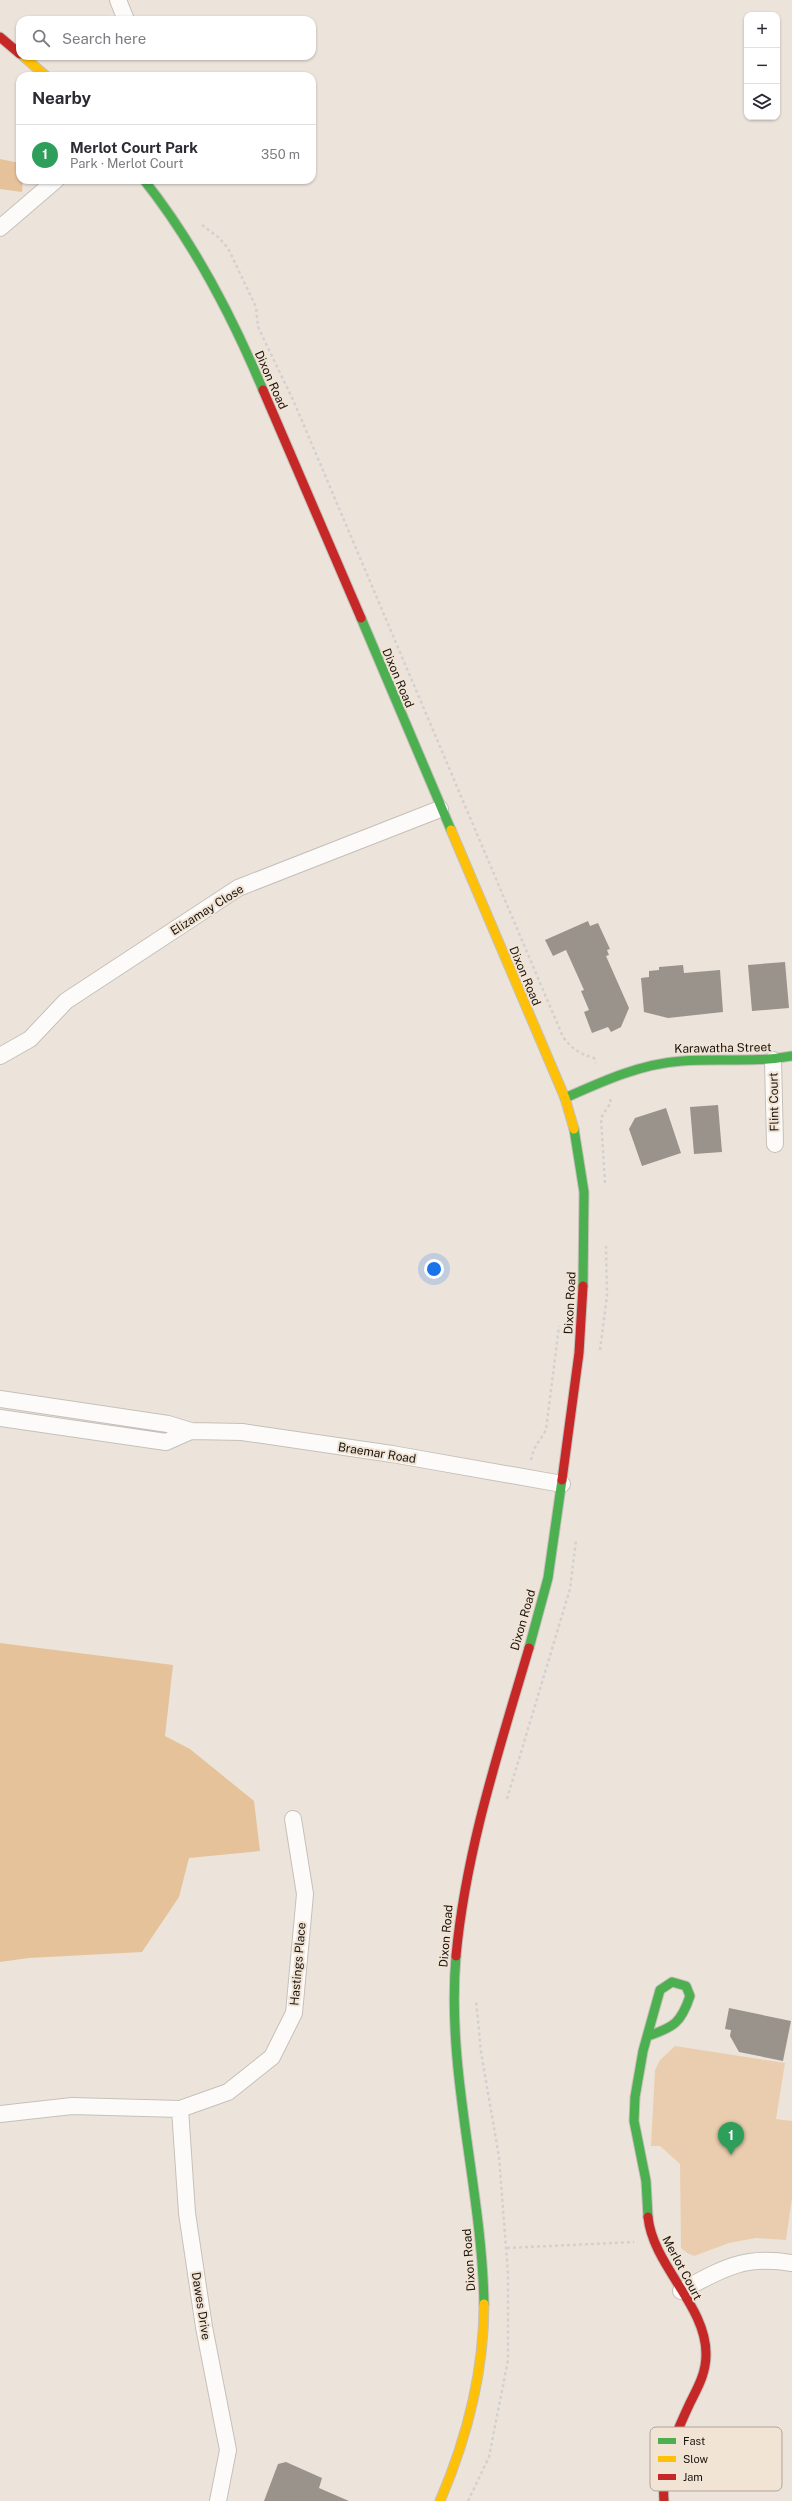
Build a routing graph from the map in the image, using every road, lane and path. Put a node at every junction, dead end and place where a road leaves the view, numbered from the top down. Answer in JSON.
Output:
{"nodes":[{"id":1,"x":118,"y":0,"type":"edge"},
{"id":2,"x":124,"y":16,"type":"edge"},
{"id":3,"x":0,"y":37,"type":"edge"},
{"id":4,"x":16,"y":51,"type":"edge"},
{"id":5,"x":28,"y":60,"type":"edge"},
{"id":6,"x":41,"y":72,"type":"edge"},
{"id":7,"x":51,"y":184,"type":"edge"},
{"id":8,"x":147,"y":184,"type":"edge"},
{"id":9,"x":196,"y":223,"type":"dead end"},
{"id":10,"x":0,"y":228,"type":"edge"},
{"id":11,"x":440,"y":809,"type":"junction"},
{"id":12,"x":0,"y":1056,"type":"edge"},
{"id":13,"x":792,"y":1056,"type":"edge"},
{"id":14,"x":773,"y":1060,"type":"junction"},
{"id":15,"x":597,"y":1065,"type":"dead end"},
{"id":16,"x":609,"y":1096,"type":"dead end"},
{"id":17,"x":565,"y":1098,"type":"junction"},
{"id":18,"x":775,"y":1144,"type":"dead end"},
{"id":19,"x":605,"y":1186,"type":"dead end"},
{"id":20,"x":606,"y":1241,"type":"dead end"},
{"id":21,"x":559,"y":1325,"type":"dead end"},
{"id":22,"x":600,"y":1358,"type":"dead end"},
{"id":23,"x":0,"y":1399,"type":"edge"},
{"id":24,"x":0,"y":1418,"type":"edge"},
{"id":25,"x":191,"y":1431,"type":"junction"},
{"id":26,"x":531,"y":1460,"type":"dead end"},
{"id":27,"x":562,"y":1484,"type":"junction"},
{"id":28,"x":577,"y":1535,"type":"dead end"},
{"id":29,"x":505,"y":1806,"type":"dead end"},
{"id":30,"x":293,"y":1819,"type":"dead end"},
{"id":31,"x":476,"y":1993,"type":"dead end"},
{"id":32,"x":648,"y":2036,"type":"junction"},
{"id":33,"x":180,"y":2109,"type":"junction"},
{"id":34,"x":0,"y":2114,"type":"edge"},
{"id":35,"x":639,"y":2242,"type":"dead end"},
{"id":36,"x":507,"y":2248,"type":"junction"},
{"id":37,"x":792,"y":2263,"type":"edge"},
{"id":38,"x":681,"y":2291,"type":"junction"},
{"id":39,"x":680,"y":2427,"type":"edge"},
{"id":40,"x":663,"y":2491,"type":"edge"},
{"id":41,"x":218,"y":2501,"type":"edge"},
{"id":42,"x":440,"y":2501,"type":"edge"},
{"id":43,"x":468,"y":2501,"type":"edge"},
{"id":44,"x":664,"y":2501,"type":"edge"}],
"edges":[{"from":1,"to":2,"type":"street"},
{"from":3,"to":4,"type":"main road"},
{"from":5,"to":6,"type":"main road"},
{"from":7,"to":10,"type":"street"},
{"from":8,"to":11,"type":"main road","name":"Dixon Road"},
{"from":9,"to":15,"type":"path"},
{"from":11,"to":12,"type":"street","name":"Elizamay Close"},
{"from":11,"to":17,"type":"main road","name":"Dixon Road"},
{"from":13,"to":14,"type":"main road","name":"Karawatha Street"},
{"from":14,"to":17,"type":"main road","name":"Karawatha Street"},
{"from":14,"to":18,"type":"street","name":"Flint Court"},
{"from":16,"to":19,"type":"path"},
{"from":17,"to":27,"type":"main road","name":"Dixon Road"},
{"from":20,"to":22,"type":"path"},
{"from":21,"to":26,"type":"path"},
{"from":23,"to":25,"type":"street","name":"Braemar Road"},
{"from":24,"to":25,"type":"street","name":"Braemar Road"},
{"from":25,"to":27,"type":"street","name":"Braemar Road"},
{"from":27,"to":42,"type":"main road","name":"Dixon Road"},
{"from":28,"to":29,"type":"path"},
{"from":30,"to":33,"type":"street","name":"Hastings Place"},
{"from":31,"to":36,"type":"path"},
{"from":32,"to":32,"type":"main road","name":"Merlot Court"},
{"from":32,"to":38,"type":"main road","name":"Merlot Court"},
{"from":33,"to":34,"type":"street","name":"Hastings Place"},
{"from":33,"to":41,"type":"street","name":"Dawes Drive"},
{"from":35,"to":36,"type":"path"},
{"from":36,"to":43,"type":"path"},
{"from":37,"to":38,"type":"street"},
{"from":38,"to":39,"type":"main road","name":"Merlot Court"},
{"from":40,"to":44,"type":"main road","name":"Merlot Court"}]}
